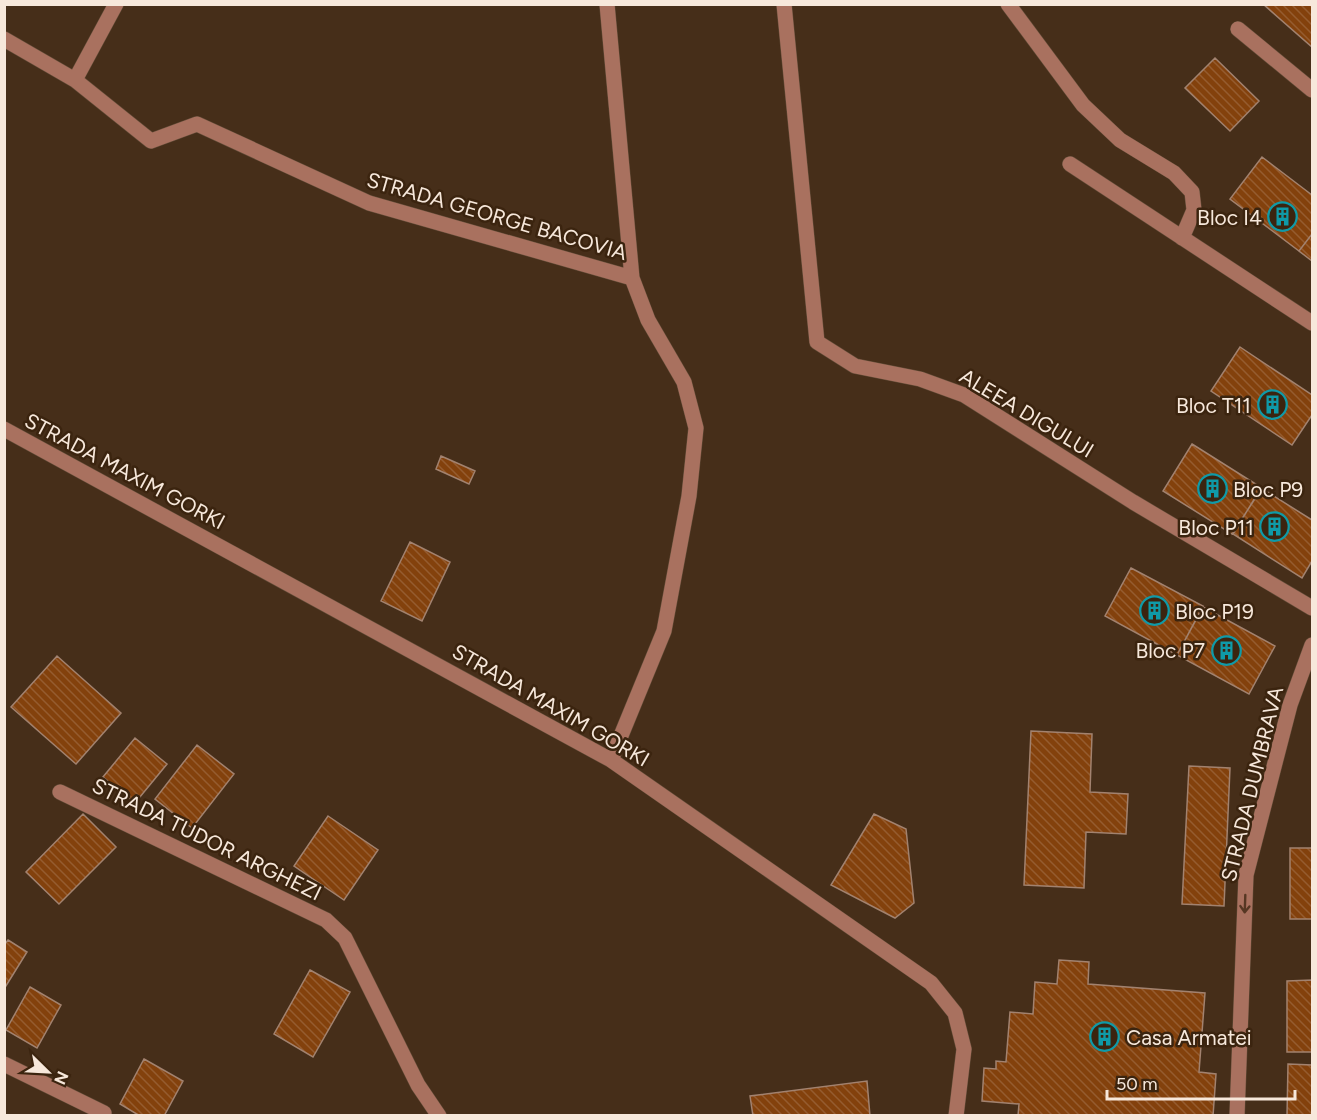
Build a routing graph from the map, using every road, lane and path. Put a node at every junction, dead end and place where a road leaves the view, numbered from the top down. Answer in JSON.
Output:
{"nodes":[{"id":1,"x":116,"y":4,"type":"edge"},
{"id":2,"x":607,"y":4,"type":"edge"},
{"id":3,"x":784,"y":4,"type":"edge"},
{"id":4,"x":1008,"y":4,"type":"edge"},
{"id":5,"x":1238,"y":29,"type":"dead end"},
{"id":6,"x":4,"y":39,"type":"edge"},
{"id":7,"x":75,"y":80,"type":"junction"},
{"id":8,"x":1312,"y":90,"type":"edge"},
{"id":9,"x":1070,"y":164,"type":"dead end"},
{"id":10,"x":1182,"y":238,"type":"junction"},
{"id":11,"x":632,"y":278,"type":"junction"},
{"id":12,"x":1312,"y":323,"type":"edge"},
{"id":13,"x":4,"y":429,"type":"edge"},
{"id":14,"x":1312,"y":608,"type":"edge"},
{"id":15,"x":1312,"y":645,"type":"edge"},
{"id":16,"x":611,"y":760,"type":"junction"},
{"id":17,"x":60,"y":792,"type":"dead end"},
{"id":18,"x":4,"y":1064,"type":"edge"},
{"id":19,"x":104,"y":1113,"type":"dead end"},
{"id":20,"x":439,"y":1116,"type":"edge"},
{"id":21,"x":956,"y":1116,"type":"edge"},
{"id":22,"x":1237,"y":1116,"type":"edge"}],
"edges":[{"from":1,"to":7,"type":"street"},
{"from":2,"to":11,"type":"street"},
{"from":3,"to":14,"type":"street","name":"ALEEA DIGULUI"},
{"from":4,"to":10,"type":"street"},
{"from":5,"to":8,"type":"street"},
{"from":6,"to":7,"type":"street","name":"STRADA GEORGE BACOVIA"},
{"from":7,"to":11,"type":"street","name":"STRADA GEORGE BACOVIA"},
{"from":9,"to":10,"type":"street"},
{"from":10,"to":12,"type":"street"},
{"from":11,"to":16,"type":"street"},
{"from":13,"to":16,"type":"street","name":"STRADA MAXIM GORKI"},
{"from":15,"to":22,"type":"street","name":"STRADA DUMBRAVA","one_way":true},
{"from":16,"to":21,"type":"street","name":"STRADA MAXIM GORKI"},
{"from":17,"to":20,"type":"street","name":"STRADA TUDOR ARGHEZI"},
{"from":18,"to":19,"type":"street"}]}
